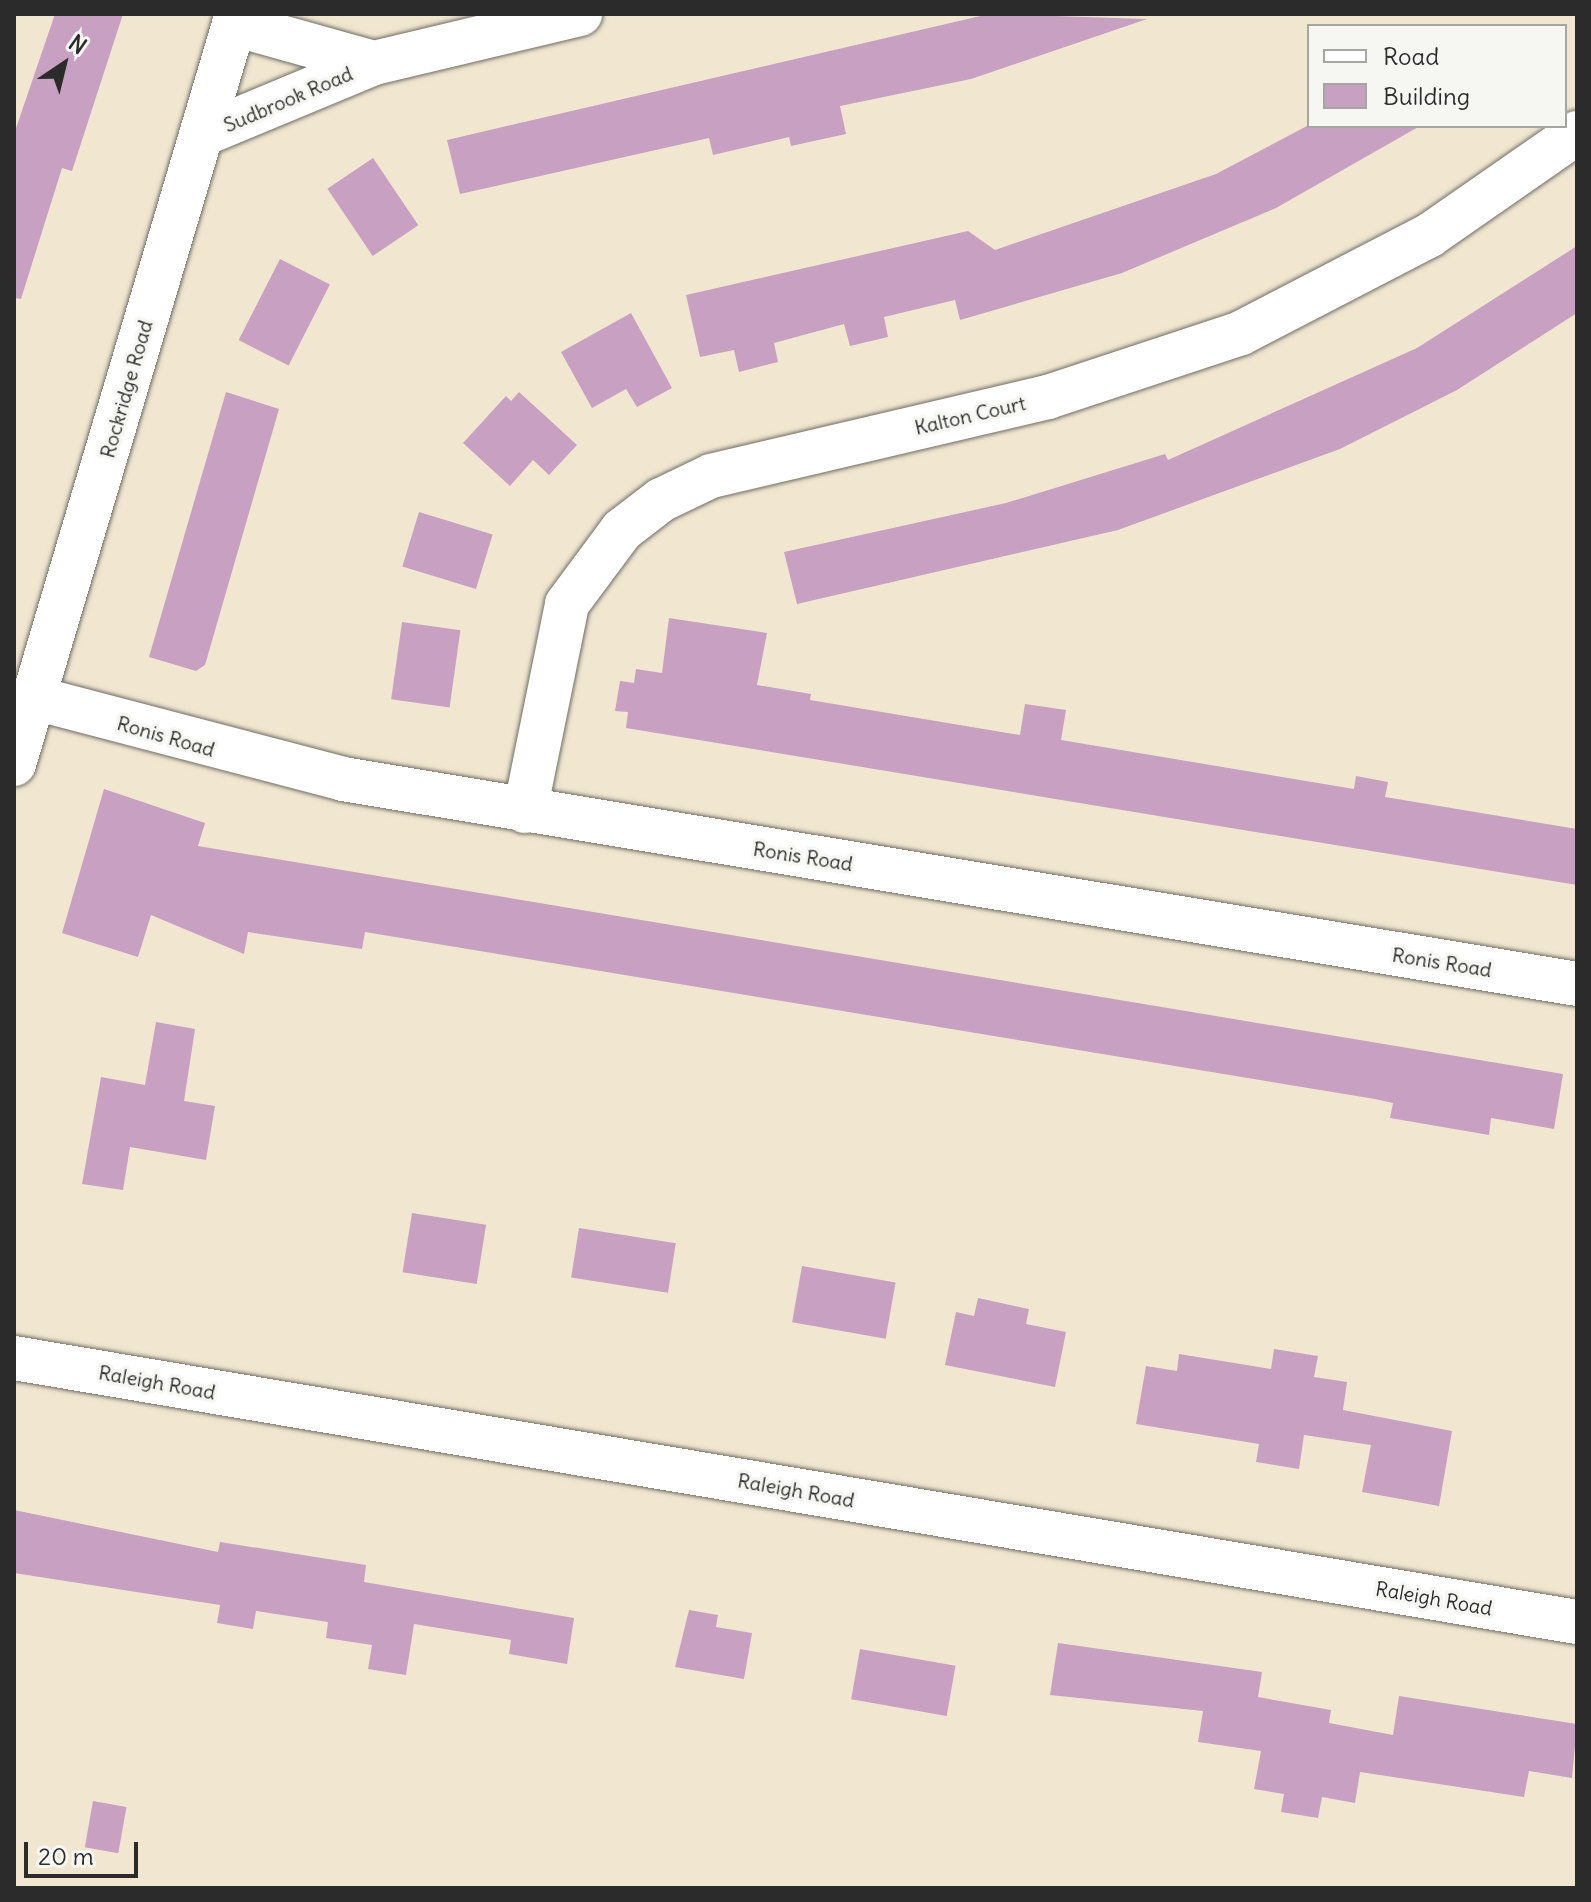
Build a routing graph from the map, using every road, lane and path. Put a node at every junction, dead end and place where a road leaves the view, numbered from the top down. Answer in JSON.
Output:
{"nodes":[{"id":1,"x":580,"y":14,"type":"edge"},
{"id":2,"x":236,"y":19,"type":"edge"},
{"id":3,"x":374,"y":63,"type":"junction"},
{"id":4,"x":1577,"y":133,"type":"edge"},
{"id":5,"x":201,"y":135,"type":"junction"},
{"id":6,"x":35,"y":698,"type":"junction"},
{"id":7,"x":14,"y":764,"type":"edge"},
{"id":8,"x":525,"y":811,"type":"junction"},
{"id":9,"x":1577,"y":984,"type":"edge"},
{"id":10,"x":14,"y":1358,"type":"edge"},
{"id":11,"x":1577,"y":1622,"type":"edge"}],
"edges":[{"from":1,"to":3,"type":"street","name":"Sudbrook Road"},
{"from":2,"to":3,"type":"street","name":"Sudbrook Road"},
{"from":2,"to":5,"type":"street","name":"Rockridge Road"},
{"from":3,"to":5,"type":"street","name":"Sudbrook Road"},
{"from":4,"to":8,"type":"street","name":"Kalton Court"},
{"from":5,"to":6,"type":"street","name":"Rockridge Road"},
{"from":6,"to":7,"type":"street","name":"Rockridge Road"},
{"from":6,"to":8,"type":"street","name":"Ronis Road"},
{"from":8,"to":9,"type":"street","name":"Ronis Road"},
{"from":10,"to":11,"type":"street","name":"Raleigh Road"}]}
